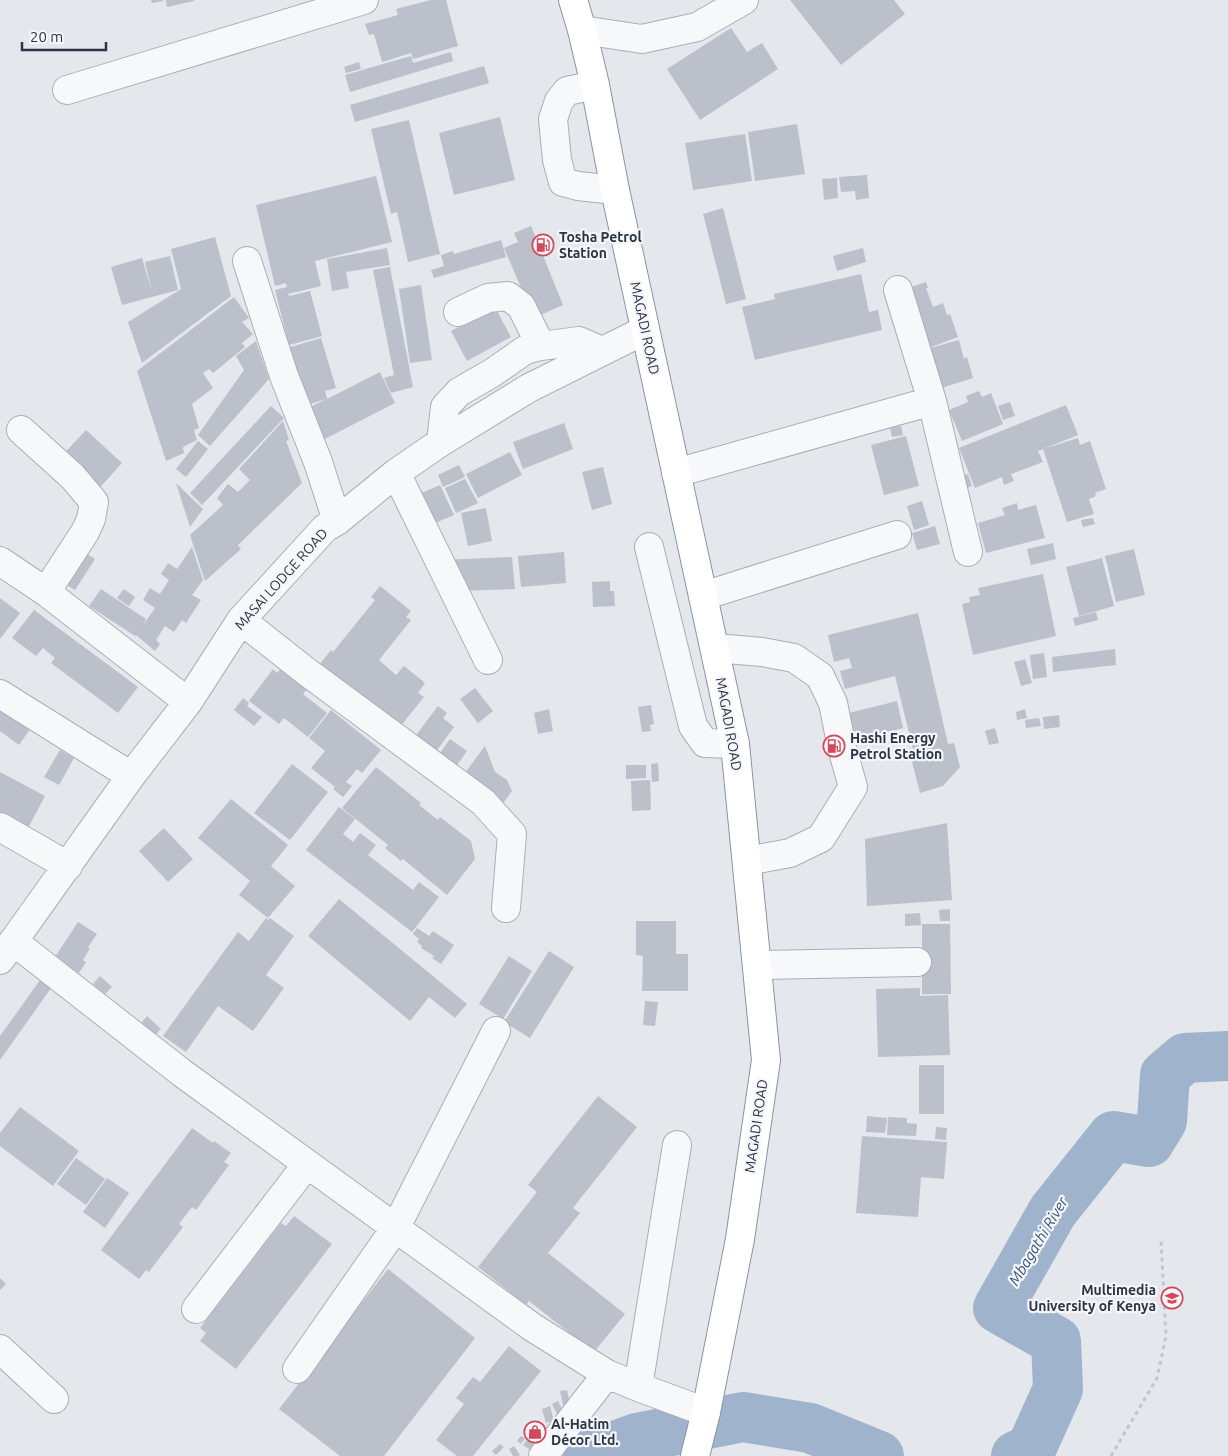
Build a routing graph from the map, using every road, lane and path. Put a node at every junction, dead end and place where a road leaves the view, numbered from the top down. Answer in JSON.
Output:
{"nodes":[{"id":1,"x":364,"y":0,"type":"edge"},
{"id":2,"x":573,"y":0,"type":"edge"},
{"id":3,"x":744,"y":0,"type":"edge"},
{"id":4,"x":582,"y":30,"type":"junction"},
{"id":5,"x":595,"y":86,"type":"junction"},
{"id":6,"x":67,"y":90,"type":"dead end"},
{"id":7,"x":615,"y":190,"type":"junction"},
{"id":8,"x":247,"y":261,"type":"dead end"},
{"id":9,"x":898,"y":290,"type":"dead end"},
{"id":10,"x":458,"y":312,"type":"dead end"},
{"id":11,"x":645,"y":330,"type":"junction"},
{"id":12,"x":541,"y":346,"type":"junction"},
{"id":13,"x":602,"y":351,"type":"junction"},
{"id":14,"x":932,"y":401,"type":"junction"},
{"id":15,"x":21,"y":430,"type":"dead end"},
{"id":16,"x":441,"y":442,"type":"junction"},
{"id":17,"x":396,"y":473,"type":"junction"},
{"id":18,"x":676,"y":473,"type":"junction"},
{"id":19,"x":336,"y":521,"type":"junction"},
{"id":20,"x":897,"y":535,"type":"dead end"},
{"id":21,"x":649,"y":547,"type":"dead end"},
{"id":22,"x":968,"y":552,"type":"dead end"},
{"id":23,"x":0,"y":561,"type":"edge"},
{"id":24,"x":46,"y":592,"type":"junction"},
{"id":25,"x":703,"y":596,"type":"junction"},
{"id":26,"x":241,"y":620,"type":"junction"},
{"id":27,"x":715,"y":648,"type":"junction"},
{"id":28,"x":488,"y":660,"type":"dead end"},
{"id":29,"x":0,"y":694,"type":"edge"},
{"id":30,"x":188,"y":702,"type":"junction"},
{"id":31,"x":735,"y":744,"type":"junction"},
{"id":32,"x":131,"y":776,"type":"junction"},
{"id":33,"x":0,"y":827,"type":"edge"},
{"id":34,"x":747,"y":861,"type":"junction"},
{"id":35,"x":68,"y":866,"type":"junction"},
{"id":36,"x":506,"y":908,"type":"dead end"},
{"id":37,"x":6,"y":950,"type":"edge"},
{"id":38,"x":917,"y":962,"type":"dead end"},
{"id":39,"x":758,"y":965,"type":"junction"},
{"id":40,"x":496,"y":1031,"type":"dead end"},
{"id":41,"x":677,"y":1145,"type":"dead end"},
{"id":42,"x":307,"y":1164,"type":"junction"},
{"id":43,"x":396,"y":1227,"type":"junction"},
{"id":44,"x":1161,"y":1240,"type":"dead end"},
{"id":45,"x":196,"y":1309,"type":"dead end"},
{"id":46,"x":0,"y":1349,"type":"edge"},
{"id":47,"x":297,"y":1369,"type":"dead end"},
{"id":48,"x":607,"y":1374,"type":"junction"},
{"id":49,"x":638,"y":1387,"type":"junction"},
{"id":50,"x":54,"y":1399,"type":"dead end"},
{"id":51,"x":706,"y":1413,"type":"junction"},
{"id":52,"x":543,"y":1456,"type":"edge"},
{"id":53,"x":695,"y":1456,"type":"edge"},
{"id":54,"x":1111,"y":1456,"type":"edge"}],
"edges":[{"from":1,"to":6,"type":"street"},
{"from":2,"to":4,"type":"highway","name":"MAGADI ROAD"},
{"from":3,"to":4,"type":"street"},
{"from":4,"to":5,"type":"highway","name":"MAGADI ROAD"},
{"from":5,"to":7,"type":"highway","name":"MAGADI ROAD"},
{"from":5,"to":7,"type":"street"},
{"from":7,"to":11,"type":"highway","name":"MAGADI ROAD"},
{"from":8,"to":19,"type":"street"},
{"from":9,"to":14,"type":"street"},
{"from":10,"to":12,"type":"street"},
{"from":11,"to":13,"type":"street","name":"MASAI LODGE ROAD"},
{"from":11,"to":18,"type":"highway","name":"MAGADI ROAD"},
{"from":12,"to":13,"type":"street"},
{"from":12,"to":16,"type":"street"},
{"from":13,"to":16,"type":"street","name":"MASAI LODGE ROAD"},
{"from":14,"to":18,"type":"street"},
{"from":14,"to":22,"type":"street"},
{"from":15,"to":24,"type":"street"},
{"from":16,"to":17,"type":"street","name":"MASAI LODGE ROAD"},
{"from":17,"to":19,"type":"street","name":"MASAI LODGE ROAD"},
{"from":17,"to":28,"type":"street"},
{"from":18,"to":25,"type":"highway","name":"MAGADI ROAD"},
{"from":19,"to":26,"type":"street","name":"MASAI LODGE ROAD"},
{"from":20,"to":25,"type":"street"},
{"from":21,"to":31,"type":"street"},
{"from":23,"to":24,"type":"street"},
{"from":24,"to":30,"type":"street"},
{"from":25,"to":27,"type":"highway","name":"MAGADI ROAD"},
{"from":26,"to":30,"type":"street","name":"MASAI LODGE ROAD"},
{"from":26,"to":36,"type":"street"},
{"from":27,"to":31,"type":"highway","name":"MAGADI ROAD"},
{"from":27,"to":34,"type":"street"},
{"from":29,"to":32,"type":"street"},
{"from":30,"to":32,"type":"street","name":"MASAI LODGE ROAD"},
{"from":31,"to":34,"type":"highway","name":"MAGADI ROAD"},
{"from":32,"to":35,"type":"street","name":"MASAI LODGE ROAD"},
{"from":33,"to":35,"type":"street"},
{"from":34,"to":39,"type":"highway","name":"MAGADI ROAD"},
{"from":35,"to":37,"type":"street","name":"MASAI LODGE ROAD"},
{"from":37,"to":42,"type":"street"},
{"from":38,"to":39,"type":"street"},
{"from":39,"to":51,"type":"highway","name":"MAGADI ROAD"},
{"from":40,"to":43,"type":"street"},
{"from":41,"to":49,"type":"street"},
{"from":42,"to":43,"type":"street"},
{"from":42,"to":45,"type":"street"},
{"from":43,"to":47,"type":"street"},
{"from":43,"to":48,"type":"street"},
{"from":44,"to":54,"type":"path"},
{"from":46,"to":50,"type":"street"},
{"from":48,"to":49,"type":"street"},
{"from":48,"to":52,"type":"street"},
{"from":49,"to":51,"type":"street"},
{"from":51,"to":53,"type":"highway","name":"MAGADI ROAD"}]}
